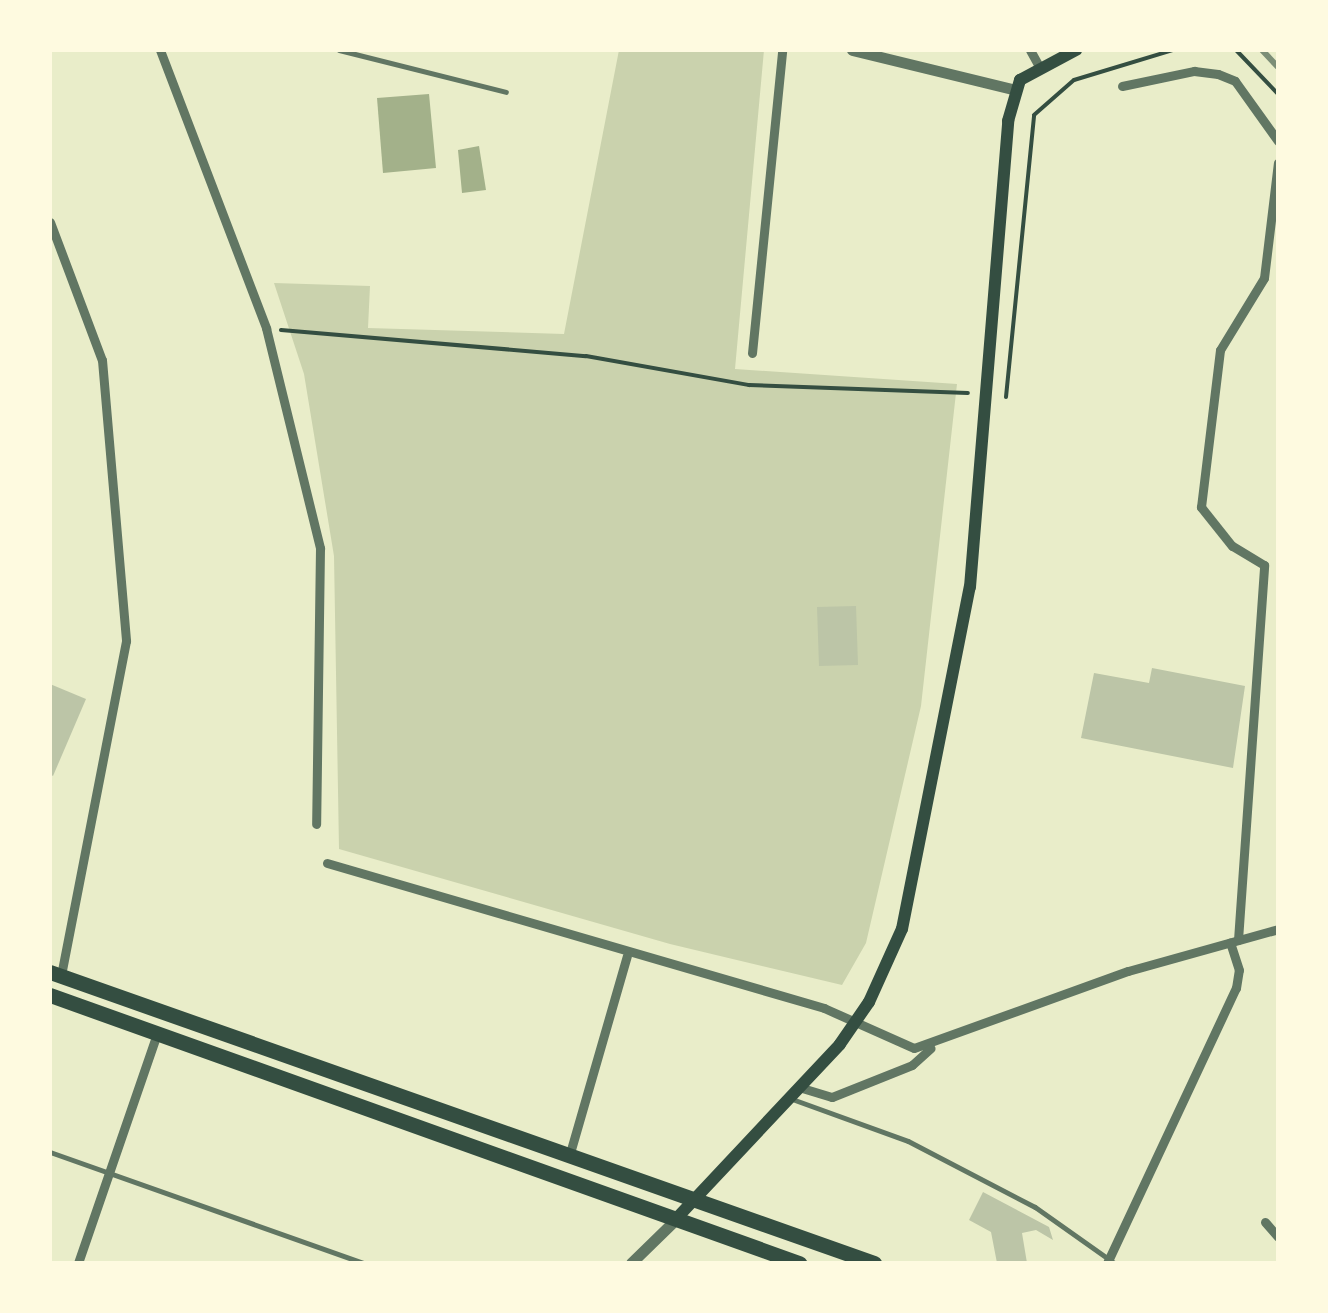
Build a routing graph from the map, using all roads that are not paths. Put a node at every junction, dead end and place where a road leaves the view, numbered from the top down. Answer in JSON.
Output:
{"nodes":[{"id":1,"x":160,"y":50,"type":"edge"},
{"id":2,"x":338,"y":50,"type":"edge"},
{"id":3,"x":782,"y":50,"type":"edge"},
{"id":4,"x":852,"y":50,"type":"edge"},
{"id":5,"x":1030,"y":50,"type":"edge"},
{"id":6,"x":1076,"y":50,"type":"edge"},
{"id":7,"x":1039,"y":66,"type":"junction"},
{"id":8,"x":1122,"y":86,"type":"dead end"},
{"id":9,"x":1016,"y":90,"type":"junction"},
{"id":10,"x":506,"y":92,"type":"dead end"},
{"id":11,"x":1278,"y":140,"type":"edge"},
{"id":12,"x":1278,"y":163,"type":"edge"},
{"id":13,"x":50,"y":222,"type":"edge"},
{"id":14,"x":752,"y":353,"type":"dead end"},
{"id":15,"x":316,"y":824,"type":"dead end"},
{"id":16,"x":327,"y":863,"type":"dead end"},
{"id":17,"x":1278,"y":929,"type":"edge"},
{"id":18,"x":1234,"y":941,"type":"junction"},
{"id":19,"x":627,"y":956,"type":"junction"},
{"id":20,"x":55,"y":974,"type":"edge"},
{"id":21,"x":50,"y":995,"type":"edge"},
{"id":22,"x":859,"y":1019,"type":"junction"},
{"id":23,"x":157,"y":1034,"type":"junction"},
{"id":24,"x":933,"y":1046,"type":"junction"},
{"id":25,"x":797,"y":1094,"type":"junction"},
{"id":26,"x":50,"y":1152,"type":"edge"},
{"id":27,"x":570,"y":1153,"type":"junction"},
{"id":28,"x":109,"y":1172,"type":"junction"},
{"id":29,"x":687,"y":1209,"type":"junction"},
{"id":30,"x":1265,"y":1222,"type":"dead end"},
{"id":31,"x":1278,"y":1237,"type":"edge"},
{"id":32,"x":1110,"y":1262,"type":"edge"},
{"id":33,"x":78,"y":1263,"type":"edge"},
{"id":34,"x":363,"y":1263,"type":"edge"},
{"id":35,"x":630,"y":1263,"type":"edge"},
{"id":36,"x":800,"y":1263,"type":"edge"},
{"id":37,"x":874,"y":1263,"type":"edge"}],
"edges":[{"from":1,"to":15,"type":"street"},
{"from":2,"to":10,"type":"lane"},
{"from":3,"to":14,"type":"street"},
{"from":4,"to":9,"type":"street"},
{"from":5,"to":7,"type":"street"},
{"from":6,"to":7,"type":"main road"},
{"from":7,"to":9,"type":"main road"},
{"from":8,"to":11,"type":"street"},
{"from":9,"to":22,"type":"main road"},
{"from":12,"to":18,"type":"street"},
{"from":13,"to":20,"type":"street"},
{"from":16,"to":19,"type":"street"},
{"from":17,"to":18,"type":"street"},
{"from":18,"to":24,"type":"street"},
{"from":18,"to":32,"type":"street"},
{"from":19,"to":22,"type":"street"},
{"from":19,"to":27,"type":"street"},
{"from":20,"to":27,"type":"highway"},
{"from":21,"to":23,"type":"highway"},
{"from":22,"to":24,"type":"street"},
{"from":22,"to":25,"type":"main road"},
{"from":23,"to":28,"type":"street"},
{"from":23,"to":29,"type":"highway"},
{"from":24,"to":25,"type":"street"},
{"from":25,"to":29,"type":"main road"},
{"from":25,"to":32,"type":"lane"},
{"from":26,"to":28,"type":"lane"},
{"from":27,"to":29,"type":"highway"},
{"from":28,"to":33,"type":"street"},
{"from":28,"to":34,"type":"lane"},
{"from":29,"to":35,"type":"street"},
{"from":29,"to":36,"type":"highway"},
{"from":29,"to":37,"type":"highway"},
{"from":30,"to":31,"type":"street"}]}
